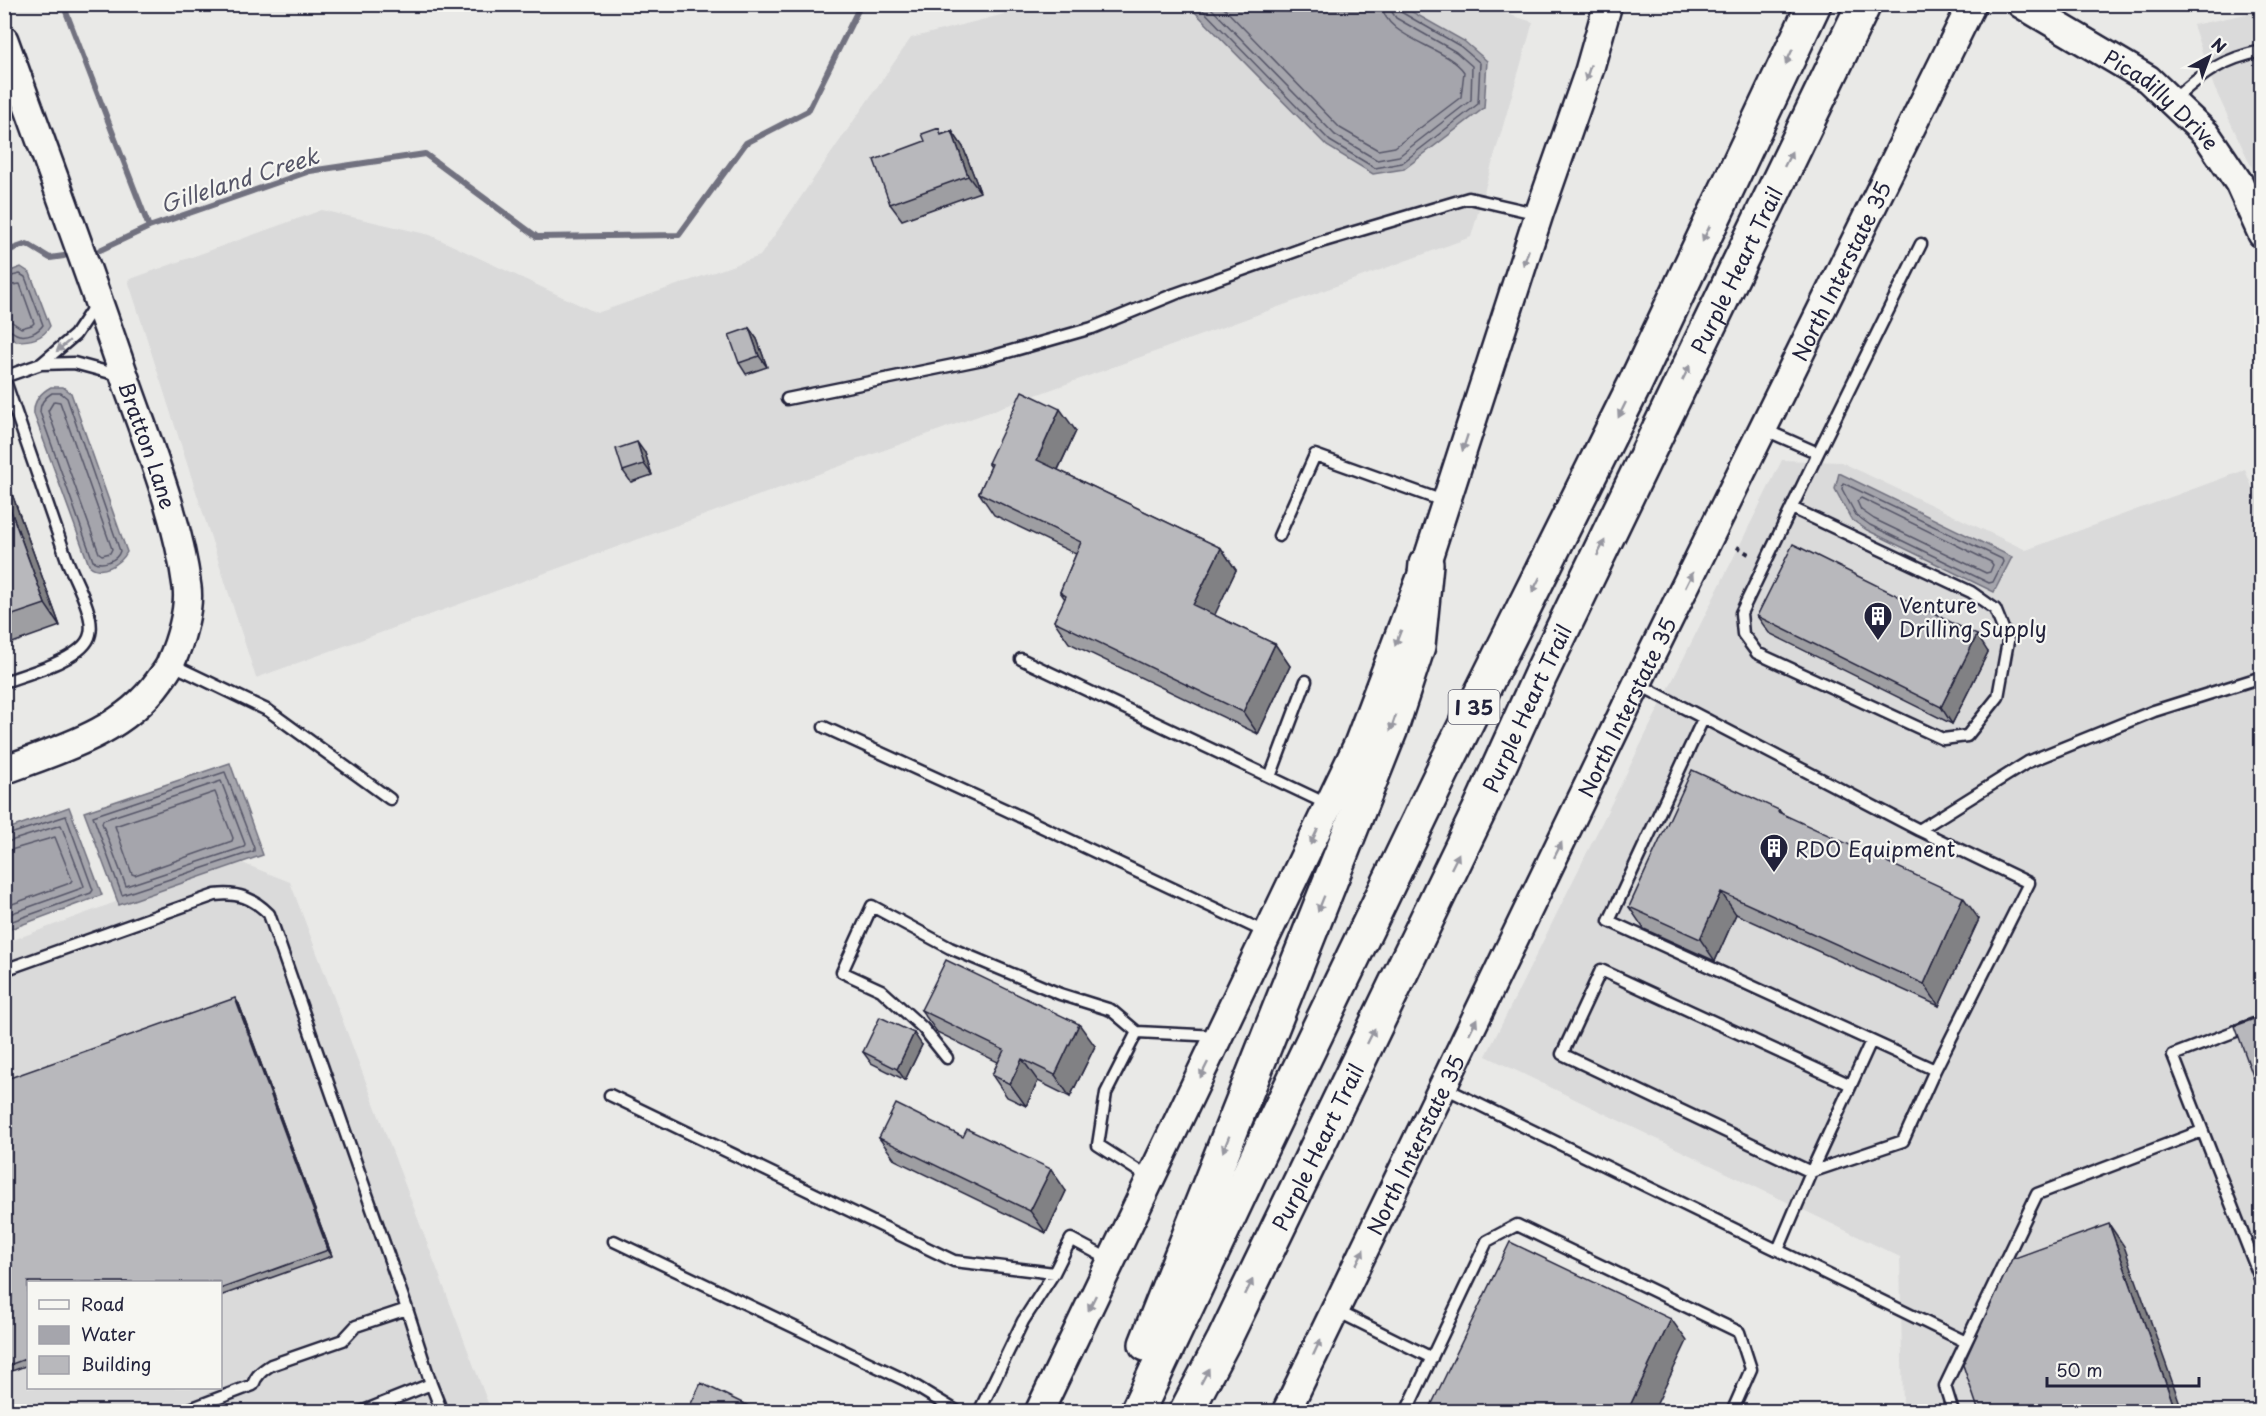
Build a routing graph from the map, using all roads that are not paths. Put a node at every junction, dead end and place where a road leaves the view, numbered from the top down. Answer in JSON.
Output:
{"nodes":[{"id":1,"x":1814,"y":4,"type":"edge"},
{"id":2,"x":1863,"y":4,"type":"edge"},
{"id":3,"x":1972,"y":4,"type":"edge"},
{"id":4,"x":2021,"y":4,"type":"edge"},
{"id":5,"x":1606,"y":11,"type":"edge"},
{"id":6,"x":4,"y":40,"type":"edge"},
{"id":7,"x":2262,"y":51,"type":"edge"},
{"id":8,"x":13,"y":92,"type":"edge"},
{"id":9,"x":2171,"y":101,"type":"junction"},
{"id":10,"x":1539,"y":214,"type":"junction"},
{"id":11,"x":2262,"y":234,"type":"edge"},
{"id":12,"x":1921,"y":244,"type":"dead end"},
{"id":13,"x":99,"y":300,"type":"junction"},
{"id":14,"x":41,"y":364,"type":"junction"},
{"id":15,"x":4,"y":377,"type":"edge"},
{"id":16,"x":125,"y":377,"type":"junction"},
{"id":17,"x":787,"y":399,"type":"dead end"},
{"id":18,"x":1763,"y":428,"type":"junction"},
{"id":19,"x":1818,"y":453,"type":"junction"},
{"id":20,"x":1446,"y":502,"type":"junction"},
{"id":21,"x":1792,"y":508,"type":"junction"},
{"id":22,"x":1279,"y":536,"type":"dead end"},
{"id":23,"x":1426,"y":564,"type":"junction"},
{"id":24,"x":1021,"y":659,"type":"dead end"},
{"id":25,"x":171,"y":664,"type":"junction"},
{"id":26,"x":2262,"y":677,"type":"edge"},
{"id":27,"x":1306,"y":681,"type":"dead end"},
{"id":28,"x":4,"y":682,"type":"edge"},
{"id":29,"x":1638,"y":684,"type":"junction"},
{"id":30,"x":1703,"y":719,"type":"junction"},
{"id":31,"x":824,"y":727,"type":"dead end"},
{"id":32,"x":4,"y":770,"type":"edge"},
{"id":33,"x":1270,"y":777,"type":"junction"},
{"id":34,"x":390,"y":799,"type":"dead end"},
{"id":35,"x":1329,"y":805,"type":"junction"},
{"id":36,"x":1919,"y":830,"type":"junction"},
{"id":37,"x":1268,"y":934,"type":"junction"},
{"id":38,"x":4,"y":970,"type":"edge"},
{"id":39,"x":2262,"y":1021,"type":"edge"},
{"id":40,"x":1137,"y":1032,"type":"junction"},
{"id":41,"x":1220,"y":1036,"type":"junction"},
{"id":42,"x":1871,"y":1041,"type":"junction"},
{"id":43,"x":947,"y":1058,"type":"dead end"},
{"id":44,"x":1935,"y":1070,"type":"junction"},
{"id":45,"x":1851,"y":1085,"type":"junction"},
{"id":46,"x":1443,"y":1087,"type":"junction"},
{"id":47,"x":610,"y":1095,"type":"dead end"},
{"id":48,"x":2202,"y":1131,"type":"junction"},
{"id":49,"x":1811,"y":1172,"type":"junction"},
{"id":50,"x":1151,"y":1179,"type":"junction"},
{"id":51,"x":614,"y":1241,"type":"dead end"},
{"id":52,"x":1778,"y":1250,"type":"junction"},
{"id":53,"x":1112,"y":1261,"type":"junction"},
{"id":54,"x":1054,"y":1273,"type":"junction"},
{"id":55,"x":2262,"y":1283,"type":"edge"},
{"id":56,"x":407,"y":1309,"type":"junction"},
{"id":57,"x":1334,"y":1310,"type":"junction"},
{"id":58,"x":1966,"y":1342,"type":"junction"},
{"id":59,"x":1432,"y":1358,"type":"junction"},
{"id":60,"x":431,"y":1384,"type":"junction"},
{"id":61,"x":182,"y":1412,"type":"edge"},
{"id":62,"x":361,"y":1412,"type":"edge"},
{"id":63,"x":442,"y":1412,"type":"edge"},
{"id":64,"x":958,"y":1412,"type":"edge"},
{"id":65,"x":979,"y":1412,"type":"edge"},
{"id":66,"x":1039,"y":1412,"type":"edge"},
{"id":67,"x":1128,"y":1412,"type":"edge"},
{"id":68,"x":1137,"y":1412,"type":"edge"},
{"id":69,"x":1186,"y":1412,"type":"edge"},
{"id":70,"x":1286,"y":1412,"type":"edge"},
{"id":71,"x":1406,"y":1412,"type":"edge"},
{"id":72,"x":1732,"y":1412,"type":"edge"},
{"id":73,"x":1953,"y":1412,"type":"edge"}],
"edges":[{"from":1,"to":68,"type":"highway","name":"Purple Heart Trail","number":"I 35","one_way":true},
{"from":69,"to":2,"type":"highway","name":"Purple Heart Trail","number":"I 35","one_way":true},
{"from":3,"to":18,"type":"main road","name":"North Interstate 35"},
{"from":4,"to":9,"type":"main road","name":"Picadilly Drive"},
{"from":5,"to":10,"type":"main road","one_way":true},
{"from":6,"to":8,"type":"main road","name":"Bratton Lane"},
{"from":7,"to":9,"type":"lane"},
{"from":8,"to":13,"type":"main road","name":"Bratton Lane"},
{"from":9,"to":11,"type":"main road","name":"Picadilly Drive"},
{"from":10,"to":17,"type":"lane"},
{"from":10,"to":20,"type":"main road","one_way":true},
{"from":12,"to":19,"type":"lane"},
{"from":13,"to":14,"type":"lane","one_way":true},
{"from":13,"to":16,"type":"main road","name":"Bratton Lane"},
{"from":14,"to":15,"type":"lane"},
{"from":14,"to":16,"type":"lane"},
{"from":15,"to":28,"type":"lane"},
{"from":16,"to":25,"type":"main road","name":"Bratton Lane"},
{"from":18,"to":19,"type":"lane"},
{"from":29,"to":18,"type":"main road","name":"North Interstate 35","one_way":true},
{"from":19,"to":21,"type":"lane"},
{"from":20,"to":22,"type":"lane"},
{"from":20,"to":23,"type":"main road"},
{"from":21,"to":21,"type":"lane"},
{"from":23,"to":35,"type":"main road","one_way":true},
{"from":23,"to":67,"type":"highway","one_way":true},
{"from":24,"to":33,"type":"lane"},
{"from":25,"to":32,"type":"main road","name":"Bratton Lane"},
{"from":25,"to":34,"type":"lane"},
{"from":26,"to":36,"type":"lane"},
{"from":27,"to":33,"type":"lane"},
{"from":29,"to":30,"type":"lane"},
{"from":46,"to":29,"type":"main road","name":"North Interstate 35","one_way":true},
{"from":30,"to":36,"type":"lane"},
{"from":30,"to":42,"type":"lane"},
{"from":31,"to":37,"type":"lane"},
{"from":33,"to":35,"type":"lane"},
{"from":35,"to":37,"type":"main road","one_way":true},
{"from":36,"to":44,"type":"lane"},
{"from":37,"to":41,"type":"main road"},
{"from":38,"to":56,"type":"lane"},
{"from":39,"to":48,"type":"lane"},
{"from":40,"to":41,"type":"lane"},
{"from":40,"to":43,"type":"lane"},
{"from":40,"to":50,"type":"lane"},
{"from":41,"to":50,"type":"main road","one_way":true},
{"from":42,"to":44,"type":"lane"},
{"from":42,"to":45,"type":"lane"},
{"from":44,"to":49,"type":"lane"},
{"from":45,"to":49,"type":"lane"},
{"from":45,"to":49,"type":"lane"},
{"from":46,"to":52,"type":"lane"},
{"from":57,"to":46,"type":"main road","name":"North Interstate 35","one_way":true},
{"from":47,"to":54,"type":"lane"},
{"from":48,"to":55,"type":"lane"},
{"from":48,"to":58,"type":"lane"},
{"from":49,"to":52,"type":"lane"},
{"from":50,"to":53,"type":"main road"},
{"from":51,"to":64,"type":"lane"},
{"from":52,"to":58,"type":"lane"},
{"from":53,"to":54,"type":"lane"},
{"from":53,"to":66,"type":"main road","one_way":true},
{"from":54,"to":65,"type":"lane"},
{"from":56,"to":60,"type":"lane"},
{"from":56,"to":61,"type":"lane"},
{"from":57,"to":59,"type":"lane"},
{"from":70,"to":57,"type":"main road","name":"North Interstate 35","one_way":true},
{"from":58,"to":73,"type":"lane"},
{"from":59,"to":71,"type":"lane"},
{"from":59,"to":72,"type":"lane"},
{"from":60,"to":62,"type":"lane"},
{"from":60,"to":63,"type":"lane"}]}
